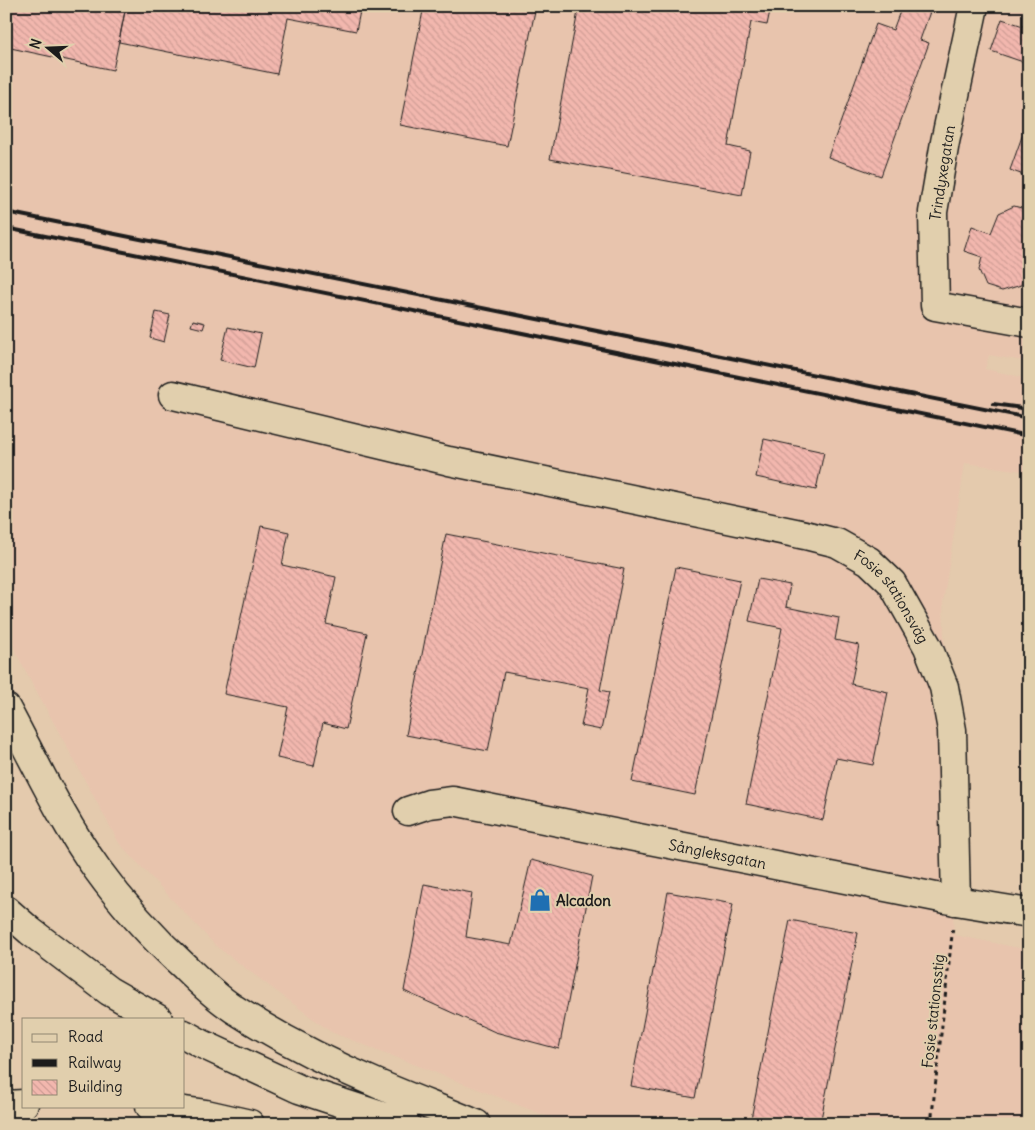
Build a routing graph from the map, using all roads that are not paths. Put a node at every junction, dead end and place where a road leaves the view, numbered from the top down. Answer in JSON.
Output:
{"nodes":[{"id":1,"x":974,"y":6,"type":"edge"},
{"id":2,"x":1029,"y":324,"type":"edge"},
{"id":3,"x":173,"y":395,"type":"dead end"},
{"id":4,"x":6,"y":708,"type":"edge"},
{"id":5,"x":408,"y":810,"type":"dead end"},
{"id":6,"x":956,"y":901,"type":"junction"},
{"id":7,"x":6,"y":910,"type":"edge"},
{"id":8,"x":1029,"y":913,"type":"edge"},
{"id":9,"x":156,"y":1018,"type":"edge"},
{"id":10,"x":185,"y":1035,"type":"edge"},
{"id":11,"x":22,"y":1104,"type":"edge"},
{"id":12,"x":6,"y":1105,"type":"edge"},
{"id":13,"x":164,"y":1108,"type":"edge"},
{"id":14,"x":250,"y":1124,"type":"edge"},
{"id":15,"x":406,"y":1124,"type":"edge"},
{"id":16,"x":476,"y":1124,"type":"edge"}],
"edges":[{"from":1,"to":2,"type":"main road","name":"Trindyxegatan"},
{"from":3,"to":6,"type":"main road","name":"Fosie stationsväg"},
{"from":4,"to":16,"type":"main road"},
{"from":5,"to":6,"type":"main road","name":"Sångleksgatan"},
{"from":6,"to":8,"type":"main road","name":"Sångleksgatan"},
{"from":7,"to":9,"type":"main road"},
{"from":10,"to":15,"type":"main road"},
{"from":11,"to":12,"type":"main road"},
{"from":13,"to":14,"type":"main road"}]}
